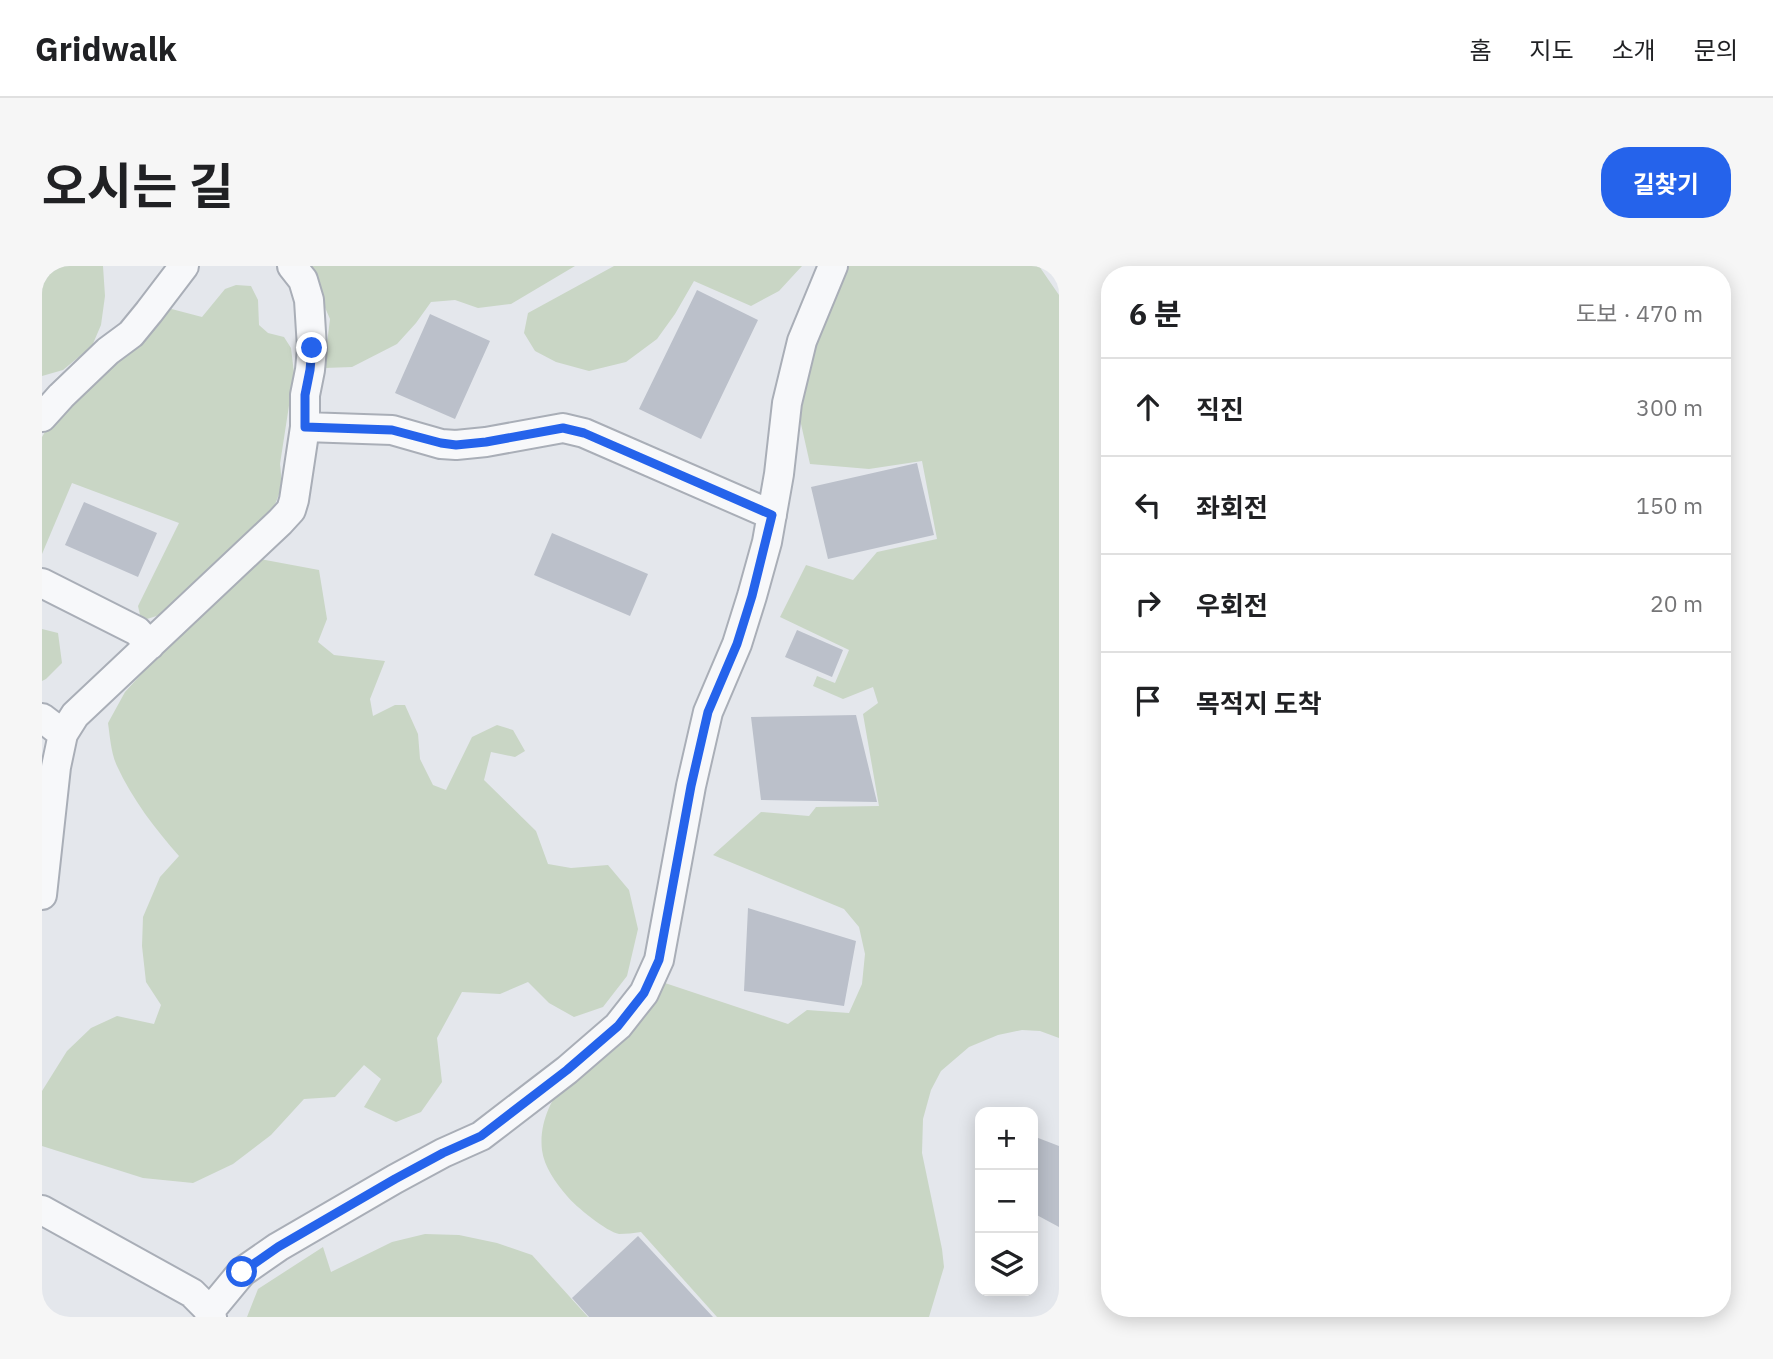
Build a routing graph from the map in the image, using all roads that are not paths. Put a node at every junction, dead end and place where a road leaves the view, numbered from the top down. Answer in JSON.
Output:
{"nodes":[{"id":1,"x":184,"y":266,"type":"edge"},
{"id":2,"x":292,"y":266,"type":"edge"},
{"id":3,"x":833,"y":266,"type":"edge"},
{"id":4,"x":42,"y":417,"type":"edge"},
{"id":5,"x":305,"y":427,"type":"junction"},
{"id":6,"x":772,"y":515,"type":"junction"},
{"id":7,"x":42,"y":583,"type":"edge"},
{"id":8,"x":150,"y":645,"type":"junction"},
{"id":9,"x":52,"y":726,"type":"edge"},
{"id":10,"x":42,"y":895,"type":"edge"},
{"id":11,"x":42,"y":1210,"type":"edge"},
{"id":12,"x":211,"y":1315,"type":"edge"}],
"edges":[{"from":1,"to":4,"type":"lane"},
{"from":2,"to":5,"type":"lane"},
{"from":3,"to":6,"type":"lane"},
{"from":5,"to":6,"type":"lane"},
{"from":5,"to":8,"type":"lane"},
{"from":6,"to":12,"type":"lane"},
{"from":7,"to":8,"type":"lane"},
{"from":8,"to":9,"type":"lane"},
{"from":9,"to":10,"type":"lane"},
{"from":11,"to":12,"type":"lane"}]}
